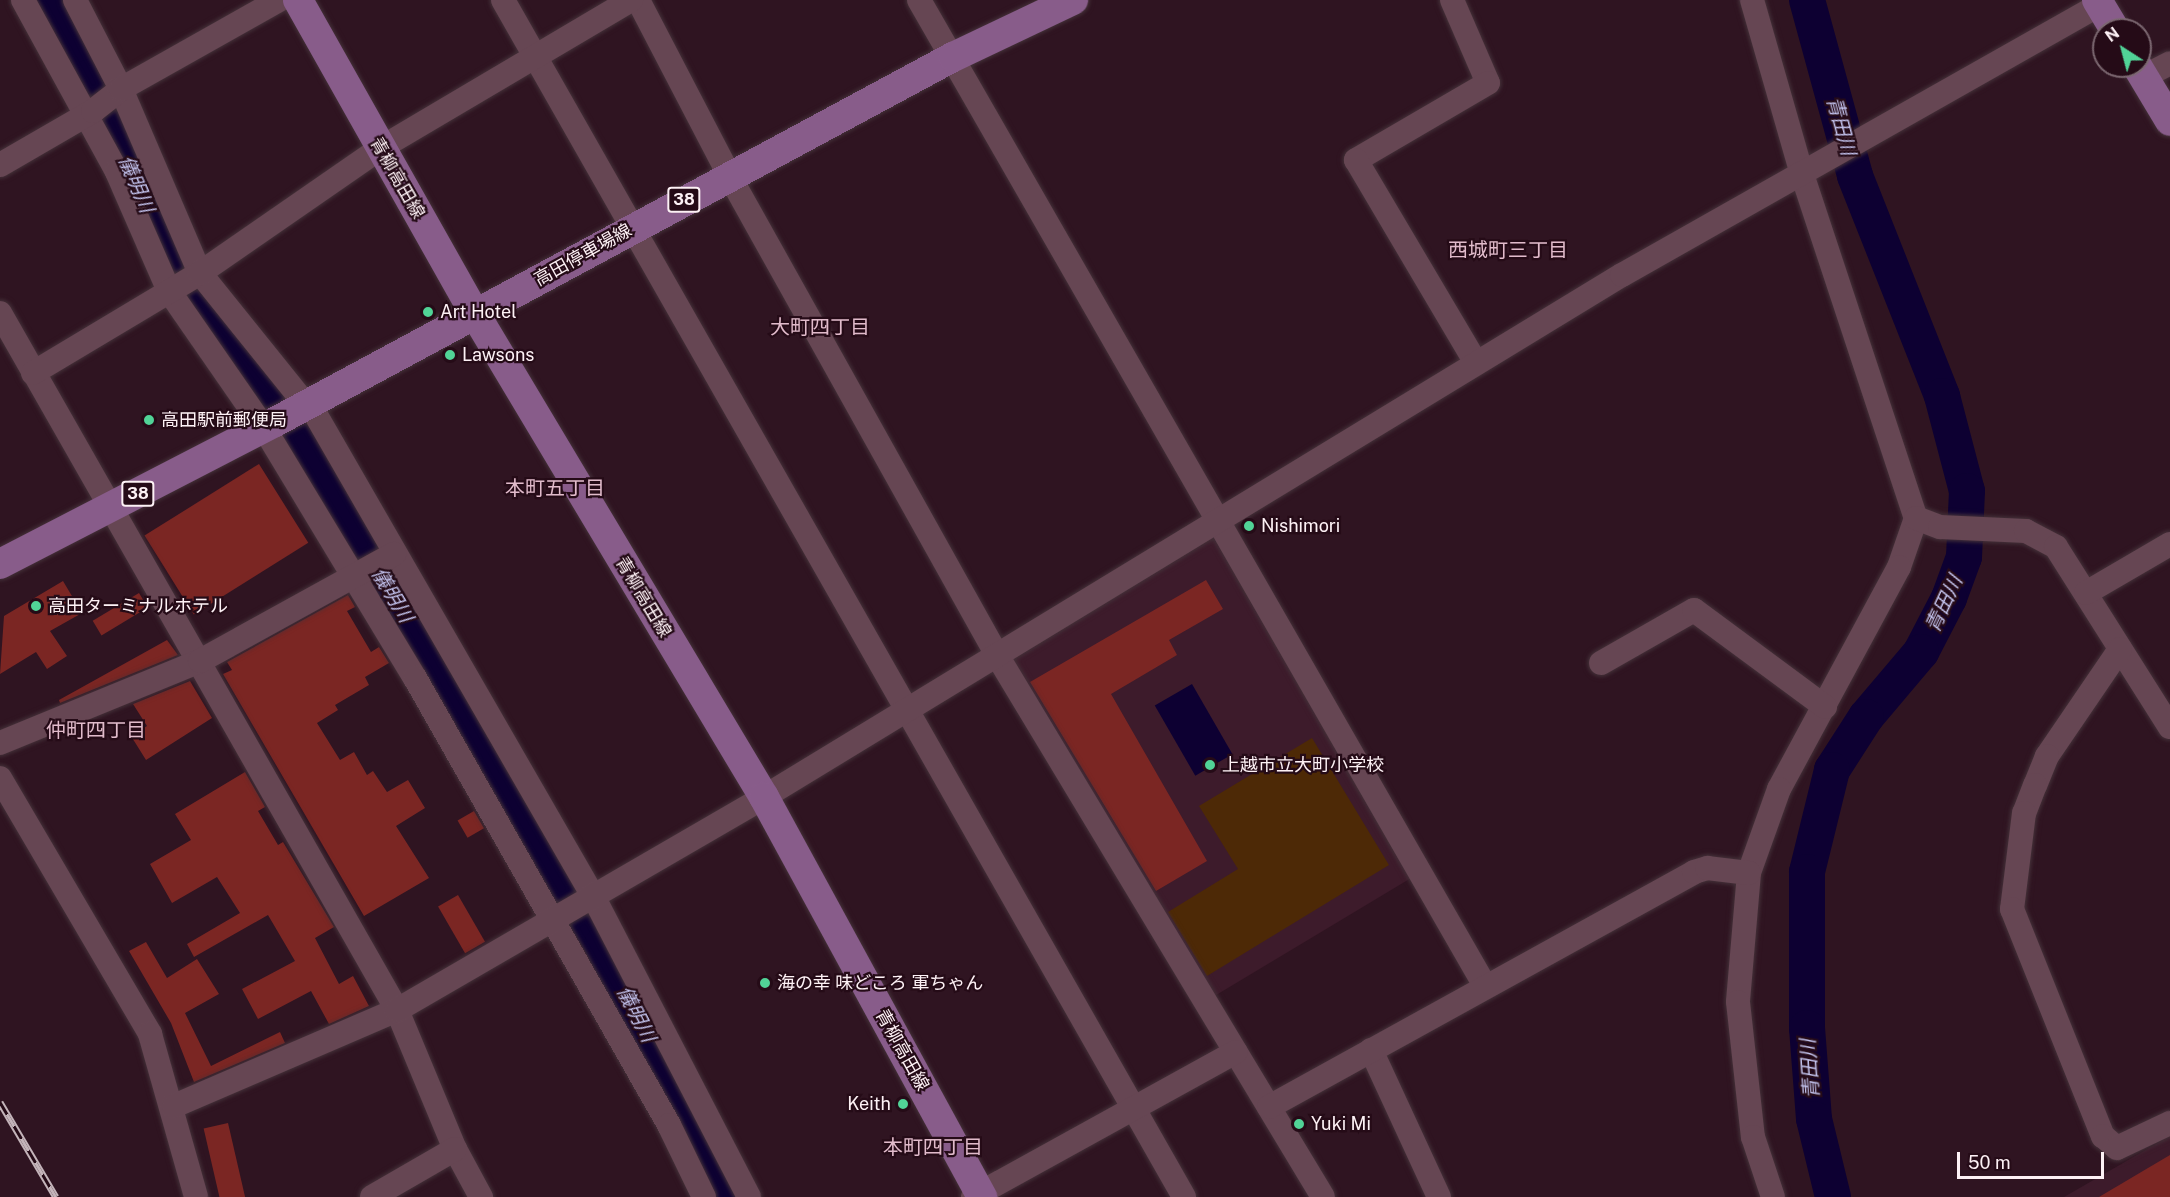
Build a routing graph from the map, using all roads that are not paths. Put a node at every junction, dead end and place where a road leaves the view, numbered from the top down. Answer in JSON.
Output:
{"nodes":[{"id":1,"x":23,"y":0,"type":"edge"},
{"id":2,"x":75,"y":0,"type":"edge"},
{"id":3,"x":279,"y":0,"type":"edge"},
{"id":4,"x":298,"y":0,"type":"edge"},
{"id":5,"x":503,"y":0,"type":"edge"},
{"id":6,"x":631,"y":0,"type":"edge"},
{"id":7,"x":638,"y":0,"type":"edge"},
{"id":8,"x":919,"y":0,"type":"edge"},
{"id":9,"x":1073,"y":0,"type":"edge"},
{"id":10,"x":1452,"y":0,"type":"edge"},
{"id":11,"x":1752,"y":0,"type":"edge"},
{"id":12,"x":2098,"y":2,"type":"edge"},
{"id":13,"x":2108,"y":18,"type":"edge"},
{"id":14,"x":953,"y":57,"type":"junction"},
{"id":15,"x":536,"y":58,"type":"junction"},
{"id":16,"x":2170,"y":63,"type":"edge"},
{"id":17,"x":2152,"y":68,"type":"edge"},
{"id":18,"x":2144,"y":78,"type":"edge"},
{"id":19,"x":121,"y":89,"type":"junction"},
{"id":20,"x":90,"y":113,"type":"junction"},
{"id":21,"x":2170,"y":121,"type":"edge"},
{"id":22,"x":379,"y":149,"type":"junction"},
{"id":23,"x":0,"y":165,"type":"edge"},
{"id":24,"x":1809,"y":171,"type":"junction"},
{"id":25,"x":730,"y":177,"type":"junction"},
{"id":26,"x":633,"y":227,"type":"junction"},
{"id":27,"x":200,"y":273,"type":"junction"},
{"id":28,"x":169,"y":291,"type":"junction"},
{"id":29,"x":0,"y":313,"type":"edge"},
{"id":30,"x":475,"y":314,"type":"junction"},
{"id":31,"x":1476,"y":363,"type":"junction"},
{"id":32,"x":33,"y":373,"type":"junction"},
{"id":33,"x":291,"y":413,"type":"junction"},
{"id":34,"x":112,"y":508,"type":"junction"},
{"id":35,"x":1916,"y":518,"type":"junction"},
{"id":36,"x":1221,"y":523,"type":"junction"},
{"id":37,"x":2170,"y":544,"type":"edge"},
{"id":38,"x":390,"y":557,"type":"junction"},
{"id":39,"x":0,"y":564,"type":"edge"},
{"id":40,"x":356,"y":576,"type":"junction"},
{"id":41,"x":2086,"y":593,"type":"junction"},
{"id":42,"x":2120,"y":649,"type":"junction"},
{"id":43,"x":998,"y":657,"type":"junction"},
{"id":44,"x":200,"y":661,"type":"junction"},
{"id":45,"x":1601,"y":663,"type":"dead end"},
{"id":46,"x":1825,"y":707,"type":"junction"},
{"id":47,"x":907,"y":711,"type":"junction"},
{"id":48,"x":2170,"y":727,"type":"edge"},
{"id":49,"x":0,"y":743,"type":"edge"},
{"id":50,"x":0,"y":778,"type":"edge"},
{"id":51,"x":764,"y":798,"type":"junction"},
{"id":52,"x":1749,"y":873,"type":"junction"},
{"id":53,"x":593,"y":896,"type":"junction"},
{"id":54,"x":558,"y":917,"type":"junction"},
{"id":55,"x":1485,"y":986,"type":"junction"},
{"id":56,"x":398,"y":1010,"type":"junction"},
{"id":57,"x":1371,"y":1050,"type":"junction"},
{"id":58,"x":1236,"y":1052,"type":"junction"},
{"id":59,"x":174,"y":1107,"type":"junction"},
{"id":60,"x":1269,"y":1107,"type":"junction"},
{"id":61,"x":1133,"y":1111,"type":"junction"},
{"id":62,"x":2170,"y":1124,"type":"edge"},
{"id":63,"x":455,"y":1149,"type":"junction"},
{"id":64,"x":978,"y":1196,"type":"edge"},
{"id":65,"x":196,"y":1197,"type":"edge"},
{"id":66,"x":372,"y":1197,"type":"edge"},
{"id":67,"x":481,"y":1197,"type":"edge"},
{"id":68,"x":704,"y":1197,"type":"edge"},
{"id":69,"x":749,"y":1197,"type":"edge"},
{"id":70,"x":1184,"y":1197,"type":"edge"},
{"id":71,"x":1323,"y":1197,"type":"edge"},
{"id":72,"x":1439,"y":1197,"type":"edge"},
{"id":73,"x":1773,"y":1197,"type":"edge"}],
"edges":[{"from":1,"to":20,"type":"street"},
{"from":2,"to":19,"type":"street"},
{"from":3,"to":19,"type":"street"},
{"from":4,"to":22,"type":"main road","name":"青柳高田線"},
{"from":5,"to":15,"type":"street"},
{"from":6,"to":15,"type":"street"},
{"from":7,"to":25,"type":"street"},
{"from":8,"to":14,"type":"street"},
{"from":9,"to":14,"type":"main road","name":"高田停車場線","number":"38"},
{"from":10,"to":31,"type":"street"},
{"from":11,"to":24,"type":"street"},
{"from":12,"to":13,"type":"main road"},
{"from":12,"to":24,"type":"street"},
{"from":14,"to":25,"type":"main road","name":"高田停車場線","number":"38"},
{"from":14,"to":36,"type":"street"},
{"from":15,"to":22,"type":"street"},
{"from":15,"to":26,"type":"street"},
{"from":16,"to":17,"type":"street"},
{"from":18,"to":21,"type":"main road"},
{"from":19,"to":20,"type":"street"},
{"from":19,"to":27,"type":"street"},
{"from":20,"to":23,"type":"street"},
{"from":20,"to":28,"type":"street"},
{"from":22,"to":27,"type":"street"},
{"from":22,"to":30,"type":"main road","name":"青柳高田線"},
{"from":24,"to":31,"type":"street"},
{"from":24,"to":35,"type":"street"},
{"from":25,"to":26,"type":"main road","name":"高田停車場線","number":"38"},
{"from":25,"to":43,"type":"street"},
{"from":26,"to":30,"type":"main road","name":"高田停車場線","number":"38"},
{"from":26,"to":47,"type":"street"},
{"from":27,"to":28,"type":"street"},
{"from":27,"to":33,"type":"street"},
{"from":28,"to":32,"type":"street"},
{"from":28,"to":33,"type":"street"},
{"from":29,"to":32,"type":"street"},
{"from":30,"to":33,"type":"main road","name":"高田停車場線","number":"38"},
{"from":30,"to":51,"type":"main road","name":"青柳高田線"},
{"from":31,"to":36,"type":"street"},
{"from":32,"to":34,"type":"street"},
{"from":33,"to":34,"type":"main road","name":"高田停車場線","number":"38"},
{"from":33,"to":38,"type":"street"},
{"from":33,"to":40,"type":"street"},
{"from":34,"to":39,"type":"main road","name":"高田停車場線","number":"38"},
{"from":34,"to":44,"type":"street"},
{"from":35,"to":41,"type":"street"},
{"from":35,"to":46,"type":"street"},
{"from":36,"to":43,"type":"street"},
{"from":36,"to":55,"type":"street"},
{"from":37,"to":41,"type":"street"},
{"from":38,"to":40,"type":"street"},
{"from":38,"to":53,"type":"street"},
{"from":40,"to":44,"type":"street"},
{"from":40,"to":54,"type":"street"},
{"from":41,"to":42,"type":"street"},
{"from":42,"to":48,"type":"street"},
{"from":42,"to":62,"type":"street"},
{"from":43,"to":47,"type":"street"},
{"from":43,"to":58,"type":"street"},
{"from":44,"to":49,"type":"street"},
{"from":44,"to":56,"type":"street"},
{"from":45,"to":46,"type":"street"},
{"from":46,"to":52,"type":"street"},
{"from":47,"to":51,"type":"street"},
{"from":47,"to":61,"type":"street"},
{"from":50,"to":59,"type":"street"},
{"from":51,"to":53,"type":"street"},
{"from":51,"to":64,"type":"main road","name":"青柳高田線"},
{"from":52,"to":55,"type":"street"},
{"from":52,"to":73,"type":"street"},
{"from":53,"to":54,"type":"street"},
{"from":53,"to":69,"type":"street"},
{"from":54,"to":56,"type":"street"},
{"from":54,"to":68,"type":"street"},
{"from":55,"to":57,"type":"street"},
{"from":56,"to":59,"type":"street"},
{"from":56,"to":63,"type":"street"},
{"from":57,"to":60,"type":"street"},
{"from":57,"to":72,"type":"street"},
{"from":58,"to":60,"type":"street"},
{"from":58,"to":61,"type":"street"},
{"from":59,"to":65,"type":"street"},
{"from":60,"to":71,"type":"street"},
{"from":61,"to":64,"type":"street"},
{"from":61,"to":70,"type":"street"},
{"from":63,"to":66,"type":"street"},
{"from":63,"to":67,"type":"street"}]}
